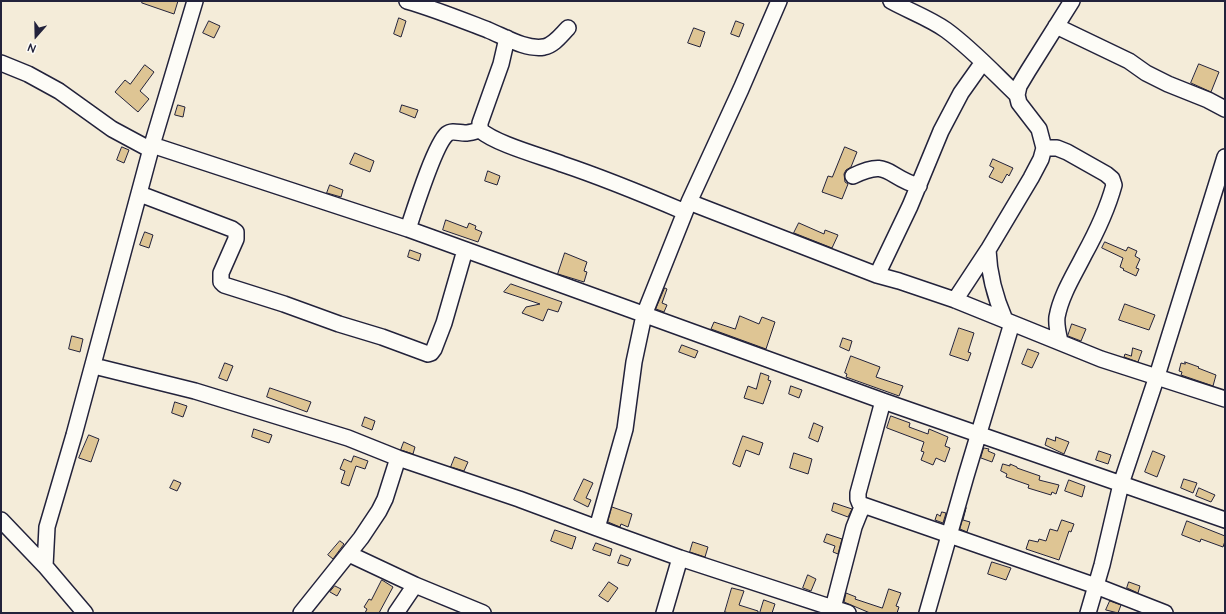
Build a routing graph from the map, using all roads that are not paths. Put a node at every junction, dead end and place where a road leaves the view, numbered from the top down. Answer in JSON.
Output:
{"nodes":[{"id":1,"x":195,"y":1,"type":"edge"},
{"id":2,"x":407,"y":1,"type":"edge"},
{"id":3,"x":779,"y":1,"type":"edge"},
{"id":4,"x":891,"y":1,"type":"edge"},
{"id":5,"x":1072,"y":1,"type":"edge"},
{"id":6,"x":1056,"y":26,"type":"junction"},
{"id":7,"x":568,"y":28,"type":"dead end"},
{"id":8,"x":507,"y":38,"type":"junction"},
{"id":9,"x":983,"y":62,"type":"junction"},
{"id":10,"x":1,"y":63,"type":"edge"},
{"id":11,"x":1016,"y":95,"type":"junction"},
{"id":12,"x":1225,"y":109,"type":"edge"},
{"id":13,"x":480,"y":130,"type":"junction"},
{"id":14,"x":152,"y":148,"type":"junction"},
{"id":15,"x":1044,"y":148,"type":"junction"},
{"id":16,"x":1225,"y":157,"type":"edge"},
{"id":17,"x":853,"y":176,"type":"dead end"},
{"id":18,"x":919,"y":186,"type":"junction"},
{"id":19,"x":140,"y":194,"type":"junction"},
{"id":20,"x":687,"y":207,"type":"junction"},
{"id":21,"x":408,"y":229,"type":"junction"},
{"id":22,"x":465,"y":250,"type":"junction"},
{"id":23,"x":988,"y":250,"type":"junction"},
{"id":24,"x":877,"y":275,"type":"junction"},
{"id":25,"x":955,"y":300,"type":"junction"},
{"id":26,"x":644,"y":315,"type":"junction"},
{"id":27,"x":1008,"y":321,"type":"junction"},
{"id":28,"x":1060,"y":341,"type":"junction"},
{"id":29,"x":94,"y":366,"type":"junction"},
{"id":30,"x":1157,"y":376,"type":"junction"},
{"id":31,"x":1225,"y":399,"type":"edge"},
{"id":32,"x":883,"y":401,"type":"junction"},
{"id":33,"x":979,"y":434,"type":"junction"},
{"id":34,"x":398,"y":458,"type":"junction"},
{"id":35,"x":1121,"y":484,"type":"junction"},
{"id":36,"x":864,"y":506,"type":"junction"},
{"id":37,"x":1,"y":520,"type":"edge"},
{"id":38,"x":1225,"y":520,"type":"edge"},
{"id":39,"x":597,"y":528,"type":"junction"},
{"id":40,"x":949,"y":534,"type":"junction"},
{"id":41,"x":349,"y":554,"type":"junction"},
{"id":42,"x":680,"y":558,"type":"junction"},
{"id":43,"x":45,"y":566,"type":"junction"},
{"id":44,"x":415,"y":584,"type":"junction"},
{"id":45,"x":1096,"y":586,"type":"junction"},
{"id":46,"x":833,"y":608,"type":"junction"},
{"id":47,"x":85,"y":613,"type":"edge"},
{"id":48,"x":301,"y":613,"type":"edge"},
{"id":49,"x":396,"y":613,"type":"edge"},
{"id":50,"x":483,"y":613,"type":"edge"},
{"id":51,"x":664,"y":613,"type":"edge"},
{"id":52,"x":848,"y":613,"type":"edge"},
{"id":53,"x":927,"y":613,"type":"edge"},
{"id":54,"x":1088,"y":613,"type":"edge"},
{"id":55,"x":1165,"y":613,"type":"edge"}],
"edges":[{"from":1,"to":14,"type":"street"},
{"from":2,"to":8,"type":"street"},
{"from":3,"to":20,"type":"street"},
{"from":4,"to":9,"type":"street"},
{"from":5,"to":6,"type":"street"},
{"from":6,"to":11,"type":"street"},
{"from":6,"to":12,"type":"street"},
{"from":7,"to":8,"type":"street"},
{"from":8,"to":13,"type":"street"},
{"from":9,"to":11,"type":"street"},
{"from":9,"to":18,"type":"street"},
{"from":10,"to":14,"type":"street"},
{"from":11,"to":15,"type":"street"},
{"from":13,"to":20,"type":"street"},
{"from":13,"to":21,"type":"street"},
{"from":14,"to":19,"type":"street"},
{"from":14,"to":21,"type":"street"},
{"from":15,"to":23,"type":"street"},
{"from":15,"to":28,"type":"street"},
{"from":16,"to":30,"type":"street"},
{"from":17,"to":18,"type":"street"},
{"from":18,"to":24,"type":"street"},
{"from":19,"to":22,"type":"street"},
{"from":19,"to":29,"type":"street"},
{"from":20,"to":24,"type":"street"},
{"from":20,"to":26,"type":"street"},
{"from":21,"to":22,"type":"street"},
{"from":22,"to":26,"type":"street"},
{"from":23,"to":25,"type":"street"},
{"from":23,"to":27,"type":"street"},
{"from":24,"to":25,"type":"street"},
{"from":25,"to":27,"type":"street"},
{"from":26,"to":32,"type":"street"},
{"from":26,"to":39,"type":"street"},
{"from":27,"to":28,"type":"street"},
{"from":27,"to":33,"type":"street"},
{"from":28,"to":30,"type":"street"},
{"from":29,"to":34,"type":"street"},
{"from":29,"to":43,"type":"street"},
{"from":30,"to":31,"type":"street"},
{"from":30,"to":35,"type":"street"},
{"from":32,"to":33,"type":"street"},
{"from":32,"to":36,"type":"street"},
{"from":33,"to":35,"type":"street"},
{"from":33,"to":40,"type":"street"},
{"from":34,"to":39,"type":"street"},
{"from":34,"to":41,"type":"street"},
{"from":35,"to":38,"type":"street"},
{"from":35,"to":45,"type":"street"},
{"from":36,"to":40,"type":"street"},
{"from":36,"to":46,"type":"street"},
{"from":37,"to":43,"type":"street"},
{"from":39,"to":42,"type":"street"},
{"from":40,"to":45,"type":"street"},
{"from":40,"to":53,"type":"street"},
{"from":41,"to":44,"type":"street"},
{"from":41,"to":48,"type":"street"},
{"from":42,"to":46,"type":"street"},
{"from":42,"to":51,"type":"street"},
{"from":43,"to":47,"type":"street"},
{"from":44,"to":49,"type":"street"},
{"from":44,"to":50,"type":"street"},
{"from":45,"to":54,"type":"street"},
{"from":45,"to":55,"type":"street"},
{"from":46,"to":52,"type":"street"}]}
